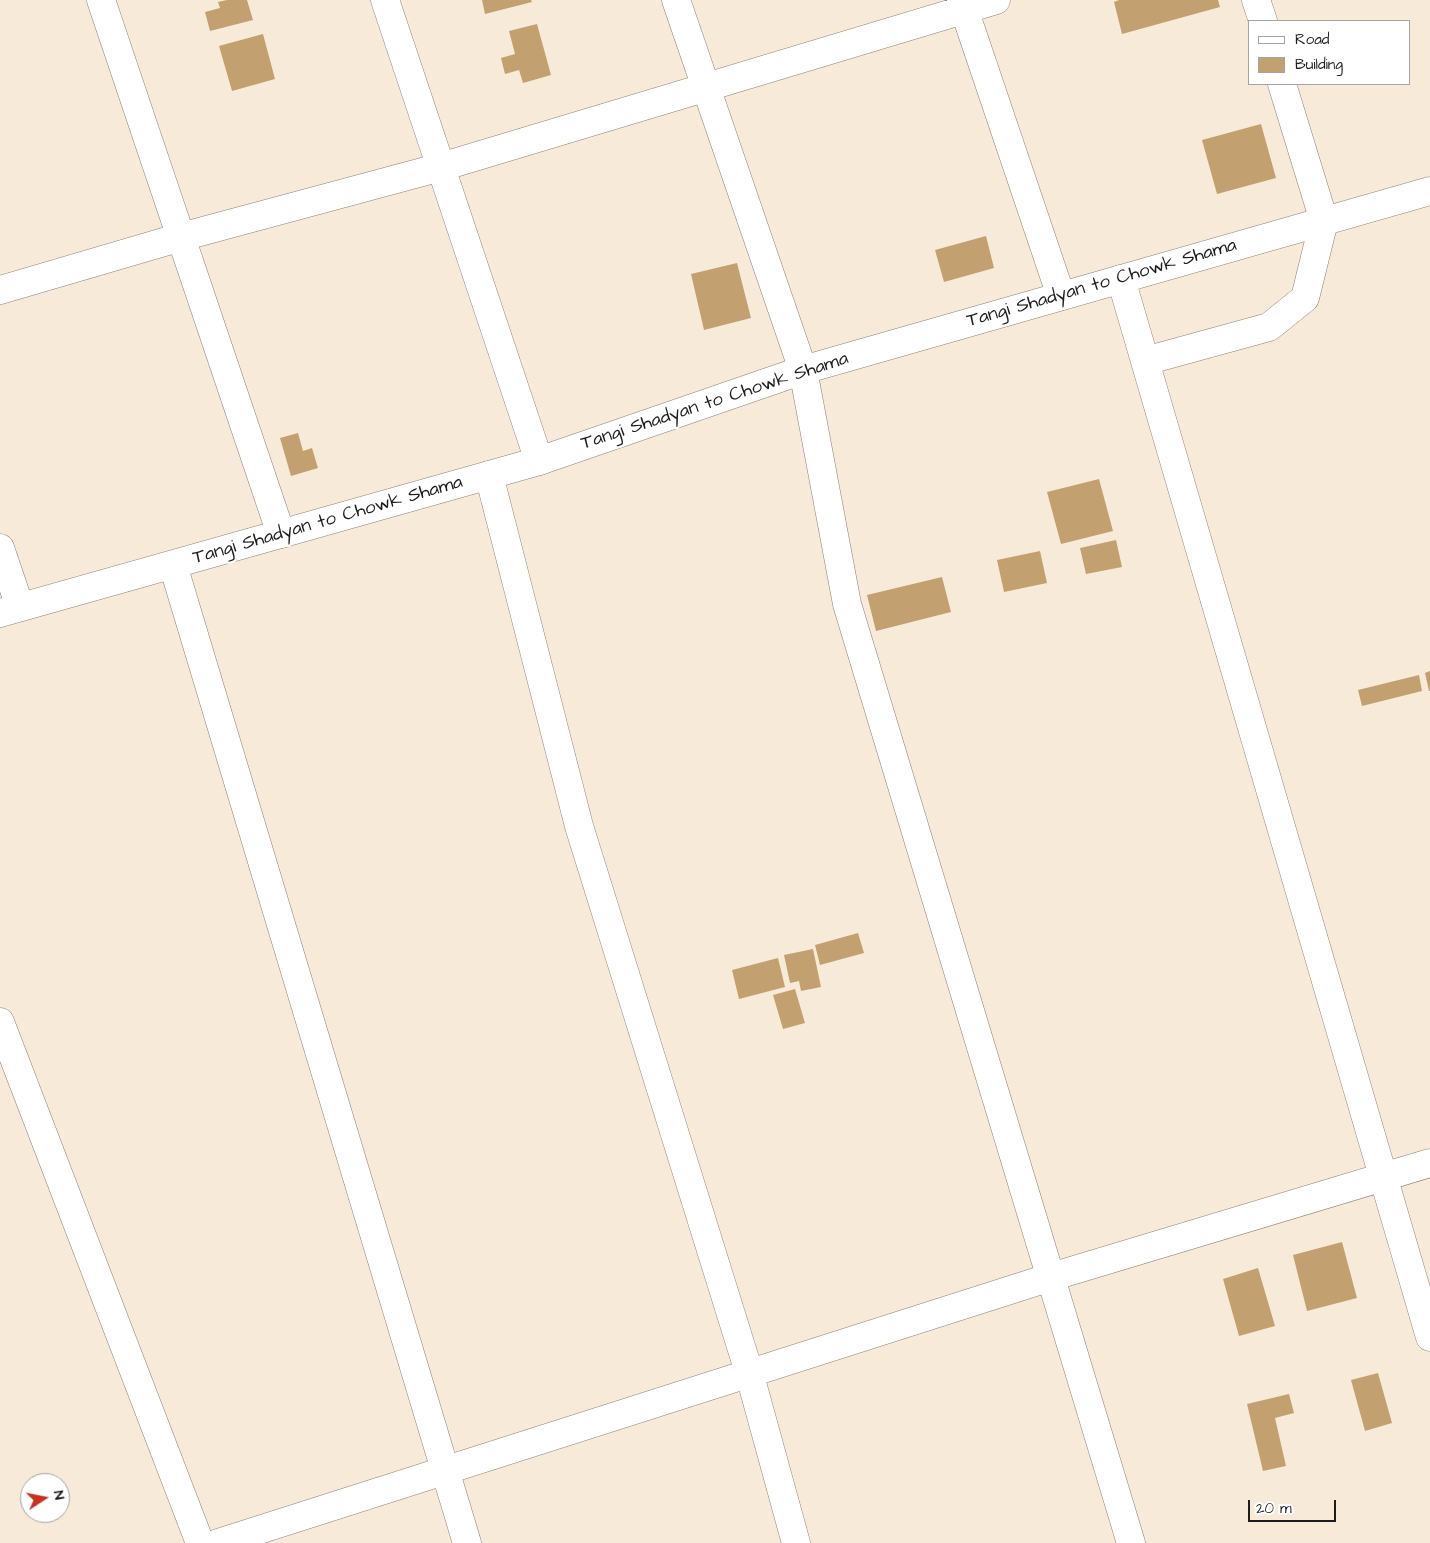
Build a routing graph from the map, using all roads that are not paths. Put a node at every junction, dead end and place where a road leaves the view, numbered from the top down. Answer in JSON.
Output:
{"nodes":[{"id":1,"x":102,"y":0,"type":"edge"},
{"id":2,"x":385,"y":0,"type":"edge"},
{"id":3,"x":676,"y":0,"type":"edge"},
{"id":4,"x":996,"y":0,"type":"edge"},
{"id":5,"x":1256,"y":0,"type":"edge"},
{"id":6,"x":963,"y":5,"type":"edge"},
{"id":7,"x":1263,"y":20,"type":"edge"},
{"id":8,"x":1282,"y":85,"type":"edge"},
{"id":9,"x":706,"y":88,"type":"junction"},
{"id":10,"x":441,"y":167,"type":"junction"},
{"id":11,"x":1430,"y":190,"type":"edge"},
{"id":12,"x":1324,"y":221,"type":"junction"},
{"id":13,"x":181,"y":237,"type":"junction"},
{"id":14,"x":1121,"y":279,"type":"junction"},
{"id":15,"x":0,"y":290,"type":"edge"},
{"id":16,"x":1061,"y":296,"type":"junction"},
{"id":17,"x":1145,"y":361,"type":"junction"},
{"id":18,"x":803,"y":370,"type":"junction"},
{"id":19,"x":538,"y":461,"type":"junction"},
{"id":20,"x":489,"y":475,"type":"junction"},
{"id":21,"x":281,"y":534,"type":"junction"},
{"id":22,"x":0,"y":548,"type":"edge"},
{"id":23,"x":173,"y":564,"type":"junction"},
{"id":24,"x":10,"y":610,"type":"edge"},
{"id":25,"x":0,"y":1022,"type":"edge"},
{"id":26,"x":1430,"y":1164,"type":"edge"},
{"id":27,"x":1382,"y":1178,"type":"junction"},
{"id":28,"x":1052,"y":1277,"type":"junction"},
{"id":29,"x":1430,"y":1337,"type":"edge"},
{"id":30,"x":749,"y":1372,"type":"junction"},
{"id":31,"x":445,"y":1470,"type":"junction"},
{"id":32,"x":200,"y":1543,"type":"edge"},
{"id":33,"x":218,"y":1543,"type":"edge"},
{"id":34,"x":467,"y":1543,"type":"edge"},
{"id":35,"x":796,"y":1543,"type":"edge"},
{"id":36,"x":1130,"y":1543,"type":"edge"}],
"edges":[{"from":1,"to":13,"type":"street"},
{"from":2,"to":10,"type":"street"},
{"from":3,"to":9,"type":"street"},
{"from":4,"to":6,"type":"street"},
{"from":5,"to":7,"type":"street"},
{"from":6,"to":9,"type":"street"},
{"from":6,"to":16,"type":"street"},
{"from":8,"to":12,"type":"street"},
{"from":9,"to":10,"type":"street"},
{"from":9,"to":18,"type":"street"},
{"from":10,"to":13,"type":"street"},
{"from":10,"to":19,"type":"street"},
{"from":11,"to":12,"type":"street","name":"Tangi Shadyan to Chowk Shama"},
{"from":12,"to":14,"type":"street","name":"Tangi Shadyan to Chowk Shama"},
{"from":12,"to":17,"type":"street"},
{"from":13,"to":15,"type":"street"},
{"from":13,"to":21,"type":"street"},
{"from":14,"to":16,"type":"street","name":"Tangi Shadyan to Chowk Shama"},
{"from":14,"to":17,"type":"street"},
{"from":16,"to":18,"type":"street","name":"Tangi Shadyan to Chowk Shama"},
{"from":17,"to":27,"type":"street"},
{"from":18,"to":19,"type":"street","name":"Tangi Shadyan to Chowk Shama"},
{"from":18,"to":28,"type":"street"},
{"from":19,"to":20,"type":"street","name":"Tangi Shadyan to Chowk Shama"},
{"from":20,"to":21,"type":"street","name":"Tangi Shadyan to Chowk Shama"},
{"from":20,"to":30,"type":"street"},
{"from":21,"to":23,"type":"street","name":"Tangi Shadyan to Chowk Shama"},
{"from":22,"to":24,"type":"street"},
{"from":23,"to":24,"type":"street","name":"Tangi Shadyan to Chowk Shama"},
{"from":23,"to":31,"type":"street"},
{"from":25,"to":32,"type":"street"},
{"from":26,"to":27,"type":"street"},
{"from":27,"to":28,"type":"street"},
{"from":27,"to":29,"type":"street"},
{"from":28,"to":30,"type":"street"},
{"from":28,"to":36,"type":"street"},
{"from":30,"to":31,"type":"street"},
{"from":30,"to":35,"type":"street"},
{"from":31,"to":33,"type":"street"},
{"from":31,"to":34,"type":"street"}]}
